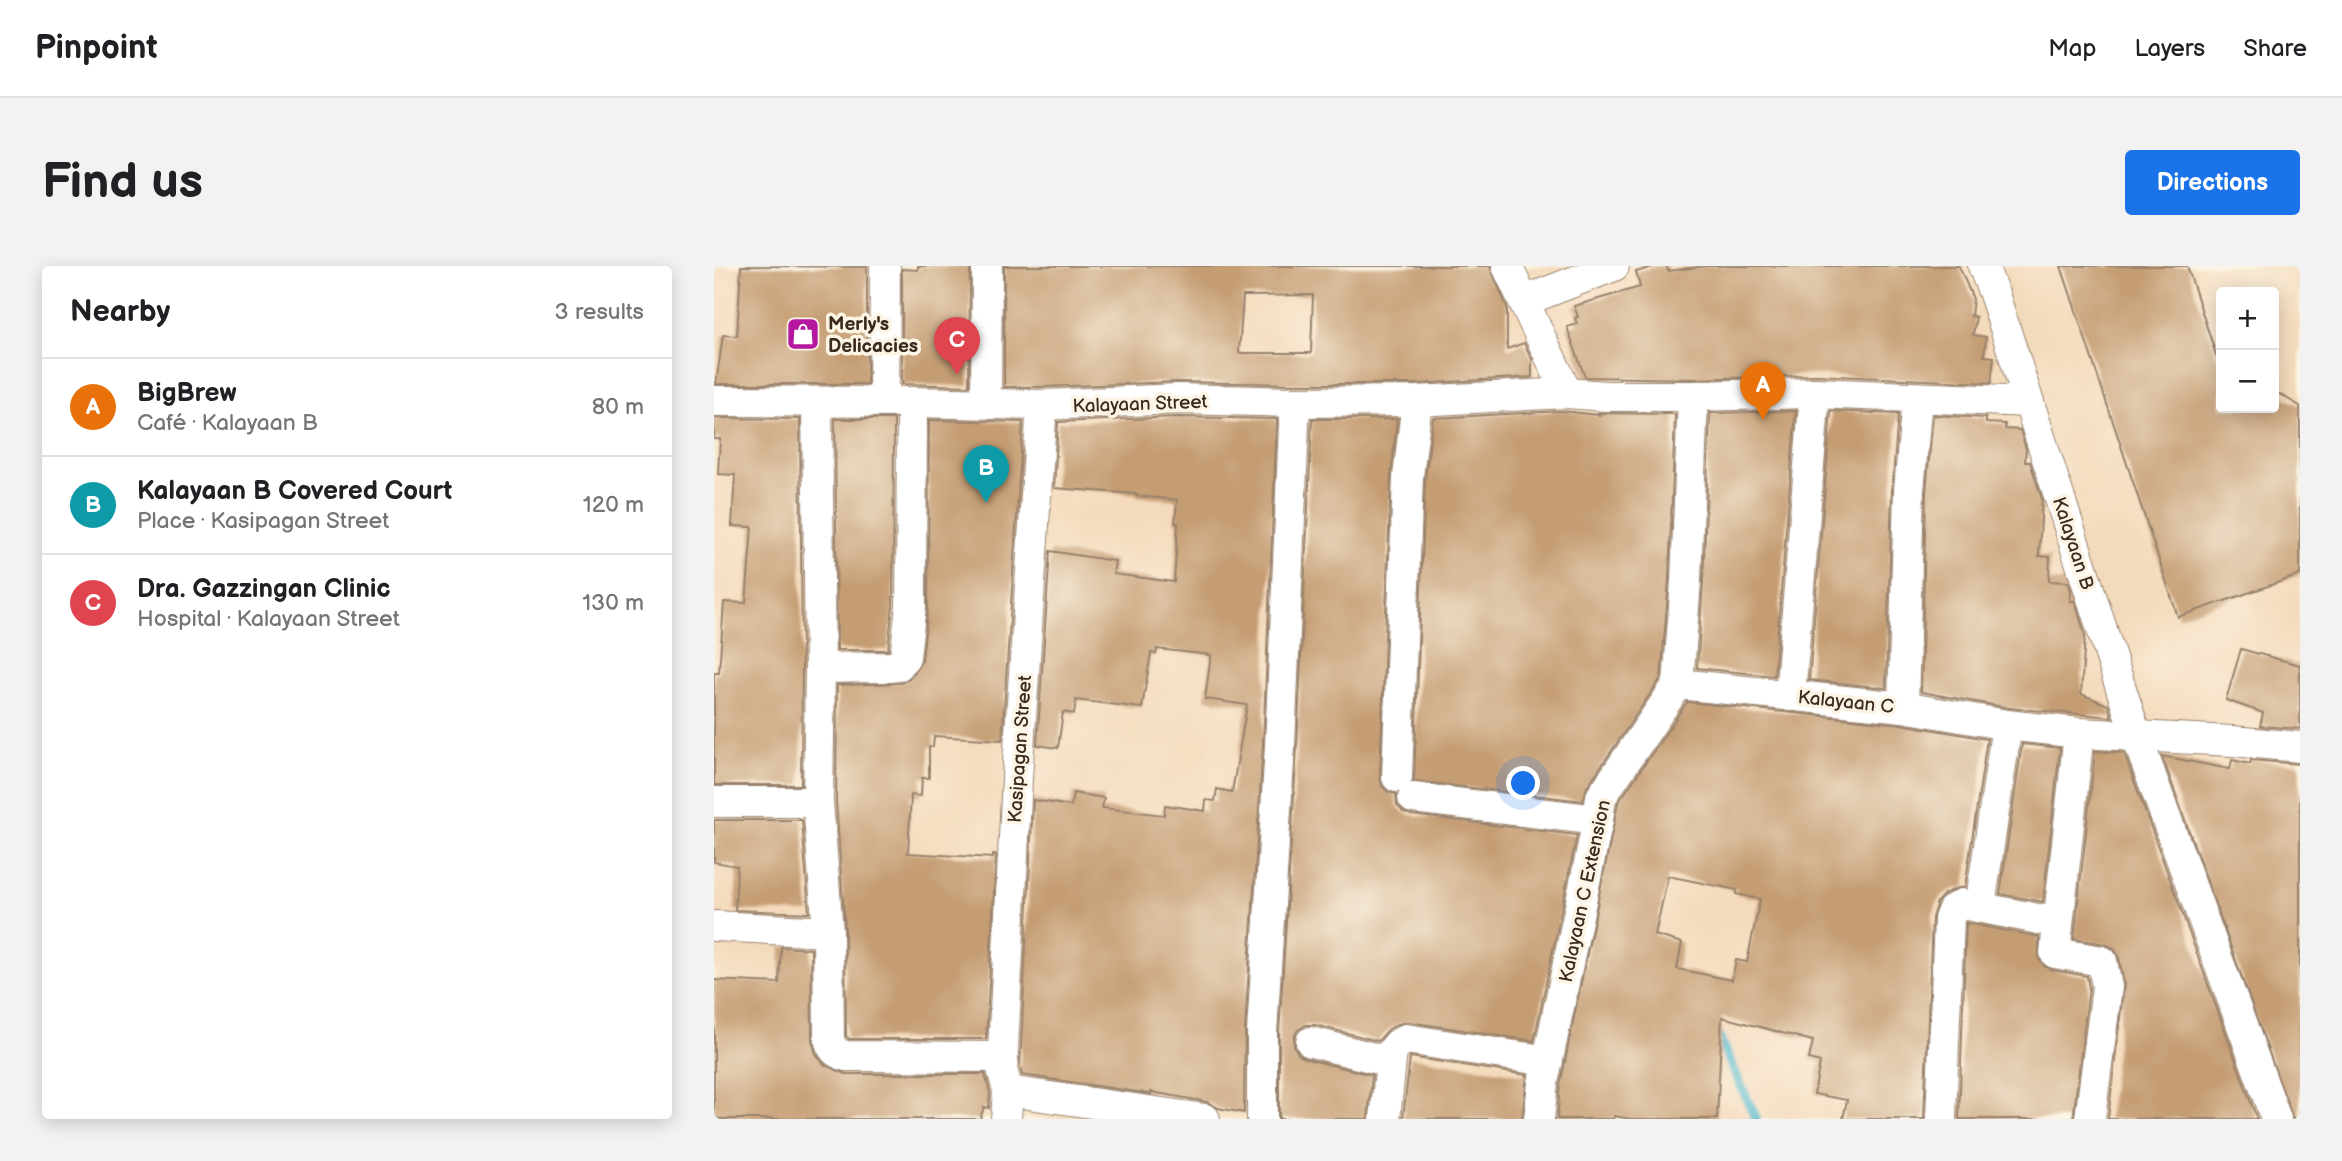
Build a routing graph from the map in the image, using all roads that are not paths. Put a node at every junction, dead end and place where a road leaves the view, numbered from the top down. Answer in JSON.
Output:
{"nodes":[{"id":1,"x":885,"y":266,"type":"edge"},
{"id":2,"x":987,"y":266,"type":"edge"},
{"id":3,"x":1507,"y":266,"type":"edge"},
{"id":4,"x":1614,"y":266,"type":"edge"},
{"id":5,"x":1983,"y":266,"type":"edge"},
{"id":6,"x":1524,"y":302,"type":"junction"},
{"id":7,"x":1567,"y":393,"type":"junction"},
{"id":8,"x":1815,"y":393,"type":"junction"},
{"id":9,"x":1693,"y":396,"type":"junction"},
{"id":10,"x":1917,"y":398,"type":"junction"},
{"id":11,"x":714,"y":401,"type":"edge"},
{"id":12,"x":1417,"y":401,"type":"junction"},
{"id":13,"x":817,"y":402,"type":"junction"},
{"id":14,"x":898,"y":402,"type":"junction"},
{"id":15,"x":1295,"y":402,"type":"junction"},
{"id":16,"x":2029,"y":402,"type":"junction"},
{"id":17,"x":986,"y":403,"type":"junction"},
{"id":18,"x":1042,"y":405,"type":"junction"},
{"id":19,"x":820,"y":668,"type":"junction"},
{"id":20,"x":1678,"y":684,"type":"junction"},
{"id":21,"x":1790,"y":696,"type":"junction"},
{"id":22,"x":1903,"y":707,"type":"junction"},
{"id":23,"x":2007,"y":725,"type":"junction"},
{"id":24,"x":2079,"y":733,"type":"junction"},
{"id":25,"x":2136,"y":736,"type":"junction"},
{"id":26,"x":2300,"y":747,"type":"edge"},
{"id":27,"x":714,"y":802,"type":"edge"},
{"id":28,"x":818,"y":802,"type":"junction"},
{"id":29,"x":1598,"y":820,"type":"junction"},
{"id":30,"x":1980,"y":906,"type":"junction"},
{"id":31,"x":2058,"y":923,"type":"junction"},
{"id":32,"x":714,"y":926,"type":"edge"},
{"id":33,"x":828,"y":932,"type":"junction"},
{"id":34,"x":1311,"y":1042,"type":"dead end"},
{"id":35,"x":1003,"y":1057,"type":"junction"},
{"id":36,"x":1548,"y":1061,"type":"junction"},
{"id":37,"x":1390,"y":1062,"type":"junction"},
{"id":38,"x":1007,"y":1105,"type":"edge"},
{"id":39,"x":1205,"y":1119,"type":"edge"},
{"id":40,"x":1262,"y":1119,"type":"edge"},
{"id":41,"x":1385,"y":1119,"type":"edge"},
{"id":42,"x":1539,"y":1119,"type":"edge"},
{"id":43,"x":1941,"y":1119,"type":"edge"},
{"id":44,"x":2090,"y":1119,"type":"edge"},
{"id":45,"x":2276,"y":1119,"type":"edge"}],
"edges":[{"from":1,"to":14,"type":"street"},
{"from":2,"to":17,"type":"street"},
{"from":3,"to":6,"type":"street"},
{"from":4,"to":6,"type":"street"},
{"from":5,"to":16,"type":"street","name":"Kalayaan B"},
{"from":6,"to":7,"type":"street"},
{"from":7,"to":9,"type":"street"},
{"from":7,"to":12,"type":"street","name":"Kalayaan Street"},
{"from":8,"to":9,"type":"street"},
{"from":8,"to":10,"type":"street"},
{"from":8,"to":21,"type":"street"},
{"from":9,"to":20,"type":"street"},
{"from":10,"to":16,"type":"street"},
{"from":10,"to":22,"type":"street"},
{"from":11,"to":13,"type":"street","name":"Kalayaan Street"},
{"from":12,"to":15,"type":"street","name":"Kalayaan Street"},
{"from":12,"to":29,"type":"street"},
{"from":13,"to":14,"type":"street","name":"Kalayaan Street"},
{"from":13,"to":19,"type":"street"},
{"from":14,"to":17,"type":"street","name":"Kalayaan Street"},
{"from":14,"to":19,"type":"street"},
{"from":15,"to":18,"type":"street","name":"Kalayaan Street"},
{"from":15,"to":40,"type":"street"},
{"from":16,"to":25,"type":"street","name":"Kalayaan B"},
{"from":17,"to":18,"type":"street","name":"Kalayaan Street"},
{"from":18,"to":35,"type":"street","name":"Kasipagan Street"},
{"from":19,"to":28,"type":"street"},
{"from":20,"to":21,"type":"street","name":"Kalayaan C"},
{"from":20,"to":29,"type":"street","name":"Kalayaan C Extension"},
{"from":21,"to":22,"type":"street","name":"Kalayaan C"},
{"from":22,"to":23,"type":"street","name":"Kalayaan C"},
{"from":23,"to":24,"type":"street","name":"Kalayaan C"},
{"from":23,"to":30,"type":"street"},
{"from":24,"to":25,"type":"street","name":"Kalayaan C"},
{"from":24,"to":31,"type":"street"},
{"from":25,"to":26,"type":"street","name":"Kalayaan C"},
{"from":25,"to":45,"type":"street","name":"Kalayaan B"},
{"from":27,"to":28,"type":"street"},
{"from":28,"to":33,"type":"street"},
{"from":29,"to":36,"type":"street","name":"Kalayaan C Extension"},
{"from":30,"to":31,"type":"street"},
{"from":30,"to":43,"type":"street"},
{"from":31,"to":44,"type":"street"},
{"from":32,"to":33,"type":"street"},
{"from":33,"to":35,"type":"street"},
{"from":34,"to":37,"type":"street"},
{"from":35,"to":38,"type":"street","name":"Kasipagan Street"},
{"from":36,"to":37,"type":"street"},
{"from":36,"to":42,"type":"street","name":"Kalayaan C Extension"},
{"from":37,"to":41,"type":"street"},
{"from":38,"to":39,"type":"street"}]}
